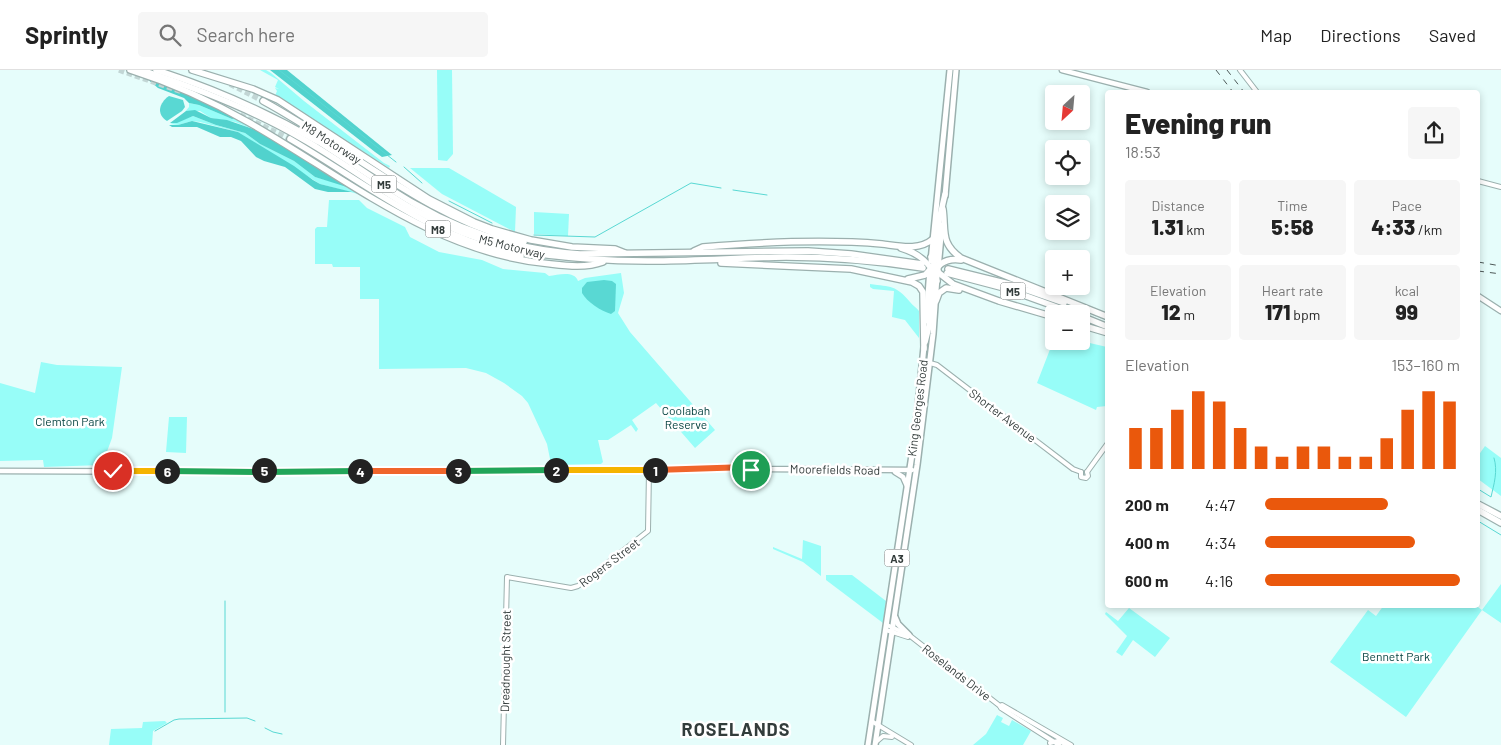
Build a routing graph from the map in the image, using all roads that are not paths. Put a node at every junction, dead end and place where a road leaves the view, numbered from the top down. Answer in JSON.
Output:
{"nodes":[{"id":1,"x":130,"y":70,"type":"edge"},
{"id":2,"x":141,"y":70,"type":"edge"},
{"id":3,"x":156,"y":70,"type":"edge"},
{"id":4,"x":192,"y":70,"type":"edge"},
{"id":5,"x":950,"y":70,"type":"edge"},
{"id":6,"x":956,"y":70,"type":"edge"},
{"id":7,"x":1062,"y":70,"type":"edge"},
{"id":8,"x":1240,"y":70,"type":"edge"},
{"id":9,"x":1137,"y":90,"type":"edge"},
{"id":10,"x":1255,"y":90,"type":"edge"},
{"id":11,"x":263,"y":100,"type":"tunnel mouth"},
{"id":12,"x":290,"y":140,"type":"tunnel mouth"},
{"id":13,"x":1480,"y":182,"type":"edge"},
{"id":14,"x":1501,"y":188,"type":"edge"},
{"id":15,"x":945,"y":194,"type":"junction"},
{"id":16,"x":944,"y":209,"type":"junction"},
{"id":17,"x":933,"y":238,"type":"junction"},
{"id":18,"x":894,"y":246,"type":"junction"},
{"id":19,"x":692,"y":252,"type":"junction"},
{"id":20,"x":625,"y":253,"type":"junction"},
{"id":21,"x":931,"y":257,"type":"joint"},
{"id":22,"x":700,"y":261,"type":"junction"},
{"id":23,"x":967,"y":261,"type":"junction"},
{"id":24,"x":605,"y":262,"type":"junction"},
{"id":25,"x":934,"y":269,"type":"junction"},
{"id":26,"x":903,"y":279,"type":"junction"},
{"id":27,"x":937,"y":281,"type":"joint"},
{"id":28,"x":1480,"y":297,"type":"edge"},
{"id":29,"x":936,"y":301,"type":"junction"},
{"id":30,"x":999,"y":301,"type":"junction"},
{"id":31,"x":1051,"y":305,"type":"edge"},
{"id":32,"x":1067,"y":305,"type":"edge"},
{"id":33,"x":1501,"y":311,"type":"edge"},
{"id":34,"x":1045,"y":314,"type":"edge"},
{"id":35,"x":1090,"y":314,"type":"edge"},
{"id":36,"x":1105,"y":316,"type":"edge"},
{"id":37,"x":1090,"y":320,"type":"edge"},
{"id":38,"x":1105,"y":320,"type":"edge"},
{"id":39,"x":1105,"y":326,"type":"edge"},
{"id":40,"x":1090,"y":328,"type":"edge"},
{"id":41,"x":1105,"y":333,"type":"edge"},
{"id":42,"x":924,"y":349,"type":"junction"},
{"id":43,"x":923,"y":361,"type":"junction"},
{"id":44,"x":929,"y":362,"type":"junction"},
{"id":45,"x":1105,"y":448,"type":"edge"},
{"id":46,"x":649,"y":470,"type":"junction"},
{"id":47,"x":892,"y":470,"type":"junction"},
{"id":48,"x":910,"y":470,"type":"junction"},
{"id":49,"x":916,"y":470,"type":"junction"},
{"id":50,"x":0,"y":471,"type":"edge"},
{"id":51,"x":907,"y":487,"type":"junction"},
{"id":52,"x":1480,"y":505,"type":"edge"},
{"id":53,"x":1480,"y":511,"type":"edge"},
{"id":54,"x":1501,"y":516,"type":"edge"},
{"id":55,"x":1501,"y":523,"type":"edge"},
{"id":56,"x":507,"y":577,"type":"joint"},
{"id":57,"x":895,"y":616,"type":"junction"},
{"id":58,"x":887,"y":628,"type":"junction"},
{"id":59,"x":893,"y":629,"type":"junction"},
{"id":60,"x":911,"y":637,"type":"junction"},
{"id":61,"x":873,"y":722,"type":"junction"},
{"id":62,"x":878,"y":726,"type":"junction"},
{"id":63,"x":896,"y":738,"type":"junction"},
{"id":64,"x":1051,"y":741,"type":"edge"},
{"id":65,"x":876,"y":744,"type":"edge"},
{"id":66,"x":909,"y":744,"type":"edge"},
{"id":67,"x":503,"y":745,"type":"edge"},
{"id":68,"x":868,"y":745,"type":"edge"},
{"id":69,"x":1059,"y":745,"type":"edge"},
{"id":70,"x":1070,"y":745,"type":"edge"}],
"edges":[{"from":1,"to":24,"type":"highway"},
{"from":2,"to":24,"type":"highway","name":"M5 Motorway","number":"M5"},
{"from":3,"to":20,"type":"highway","name":"M5 Motorway","number":"M5"},
{"from":4,"to":20,"type":"highway"},
{"from":5,"to":17,"type":"highway"},
{"from":6,"to":15,"type":"highway"},
{"from":7,"to":9,"type":"main road"},
{"from":8,"to":10,"type":"street"},
{"from":11,"to":20,"type":"highway","name":"M8 Motorway","number":"M8"},
{"from":12,"to":24,"type":"highway","name":"M8 Motorway","number":"M8"},
{"from":13,"to":14,"type":"street"},
{"from":15,"to":16,"type":"highway"},
{"from":15,"to":25,"type":"highway"},
{"from":16,"to":23,"type":"highway"},
{"from":16,"to":25,"type":"highway"},
{"from":17,"to":18,"type":"highway"},
{"from":17,"to":21,"type":"highway"},
{"from":18,"to":19,"type":"highway"},
{"from":18,"to":25,"type":"highway"},
{"from":19,"to":20,"type":"highway","name":"M5 Motorway","number":"M5"},
{"from":19,"to":22,"type":"highway","name":"M5 Motorway","number":"M5"},
{"from":21,"to":25,"type":"highway"},
{"from":22,"to":24,"type":"highway","name":"M5 Motorway","number":"M5"},
{"from":22,"to":26,"type":"highway"},
{"from":23,"to":25,"type":"highway"},
{"from":23,"to":36,"type":"highway","number":"M5"},
{"from":25,"to":26,"type":"highway"},
{"from":25,"to":27,"type":"highway"},
{"from":25,"to":30,"type":"highway"},
{"from":25,"to":42,"type":"highway"},
{"from":26,"to":42,"type":"highway"},
{"from":27,"to":29,"type":"highway","name":"King Georges Road","number":"A3"},
{"from":28,"to":33,"type":"main road"},
{"from":29,"to":30,"type":"highway"},
{"from":29,"to":44,"type":"highway","name":"King Georges Road","number":"A3"},
{"from":30,"to":34,"type":"highway"},
{"from":31,"to":32,"type":"highway","number":"M5"},
{"from":35,"to":38,"type":"highway","number":"M5"},
{"from":37,"to":39,"type":"highway"},
{"from":40,"to":41,"type":"highway"},
{"from":42,"to":43,"type":"highway","name":"King Georges Road","number":"A3"},
{"from":43,"to":44,"type":"street","name":"Shorter Avenue"},
{"from":43,"to":48,"type":"highway","name":"King Georges Road","number":"A3"},
{"from":44,"to":45,"type":"street","name":"Shorter Avenue"},
{"from":44,"to":49,"type":"highway","name":"King Georges Road","number":"A3"},
{"from":46,"to":47,"type":"main road","name":"Moorefields Road"},
{"from":46,"to":50,"type":"main road"},
{"from":46,"to":56,"type":"street","name":"Rogers Street"},
{"from":47,"to":48,"type":"main road","name":"Moorefields Road"},
{"from":47,"to":51,"type":"main road"},
{"from":48,"to":49,"type":"main road","name":"Moorefields Road"},
{"from":48,"to":51,"type":"highway","name":"King Georges Road","number":"A3"},
{"from":49,"to":57,"type":"highway","name":"King Georges Road","number":"A3"},
{"from":51,"to":58,"type":"highway","name":"King Georges Road","number":"A3"},
{"from":52,"to":54,"type":"highway"},
{"from":53,"to":55,"type":"highway"},
{"from":56,"to":67,"type":"street","name":"Dreadnought Street"},
{"from":57,"to":59,"type":"highway","name":"King Georges Road","number":"A3"},
{"from":57,"to":60,"type":"highway"},
{"from":58,"to":59,"type":"street","name":"Roselands Drive"},
{"from":58,"to":61,"type":"highway","name":"King Georges Road","number":"A3"},
{"from":59,"to":60,"type":"street","name":"Roselands Drive"},
{"from":59,"to":62,"type":"highway","name":"King Georges Road","number":"A3"},
{"from":60,"to":64,"type":"street","name":"Roselands Drive"},
{"from":61,"to":62,"type":"street"},
{"from":61,"to":68,"type":"highway","name":"King Georges Road","number":"A3"},
{"from":62,"to":63,"type":"street"},
{"from":62,"to":65,"type":"highway","name":"King Georges Road","number":"A3"},
{"from":63,"to":65,"type":"street"},
{"from":63,"to":66,"type":"street"},
{"from":64,"to":69,"type":"street","name":"Roselands Drive"},
{"from":64,"to":70,"type":"street","name":"Roselands Drive"},
{"from":64,"to":70,"type":"street","name":"Roselands Drive"}]}
